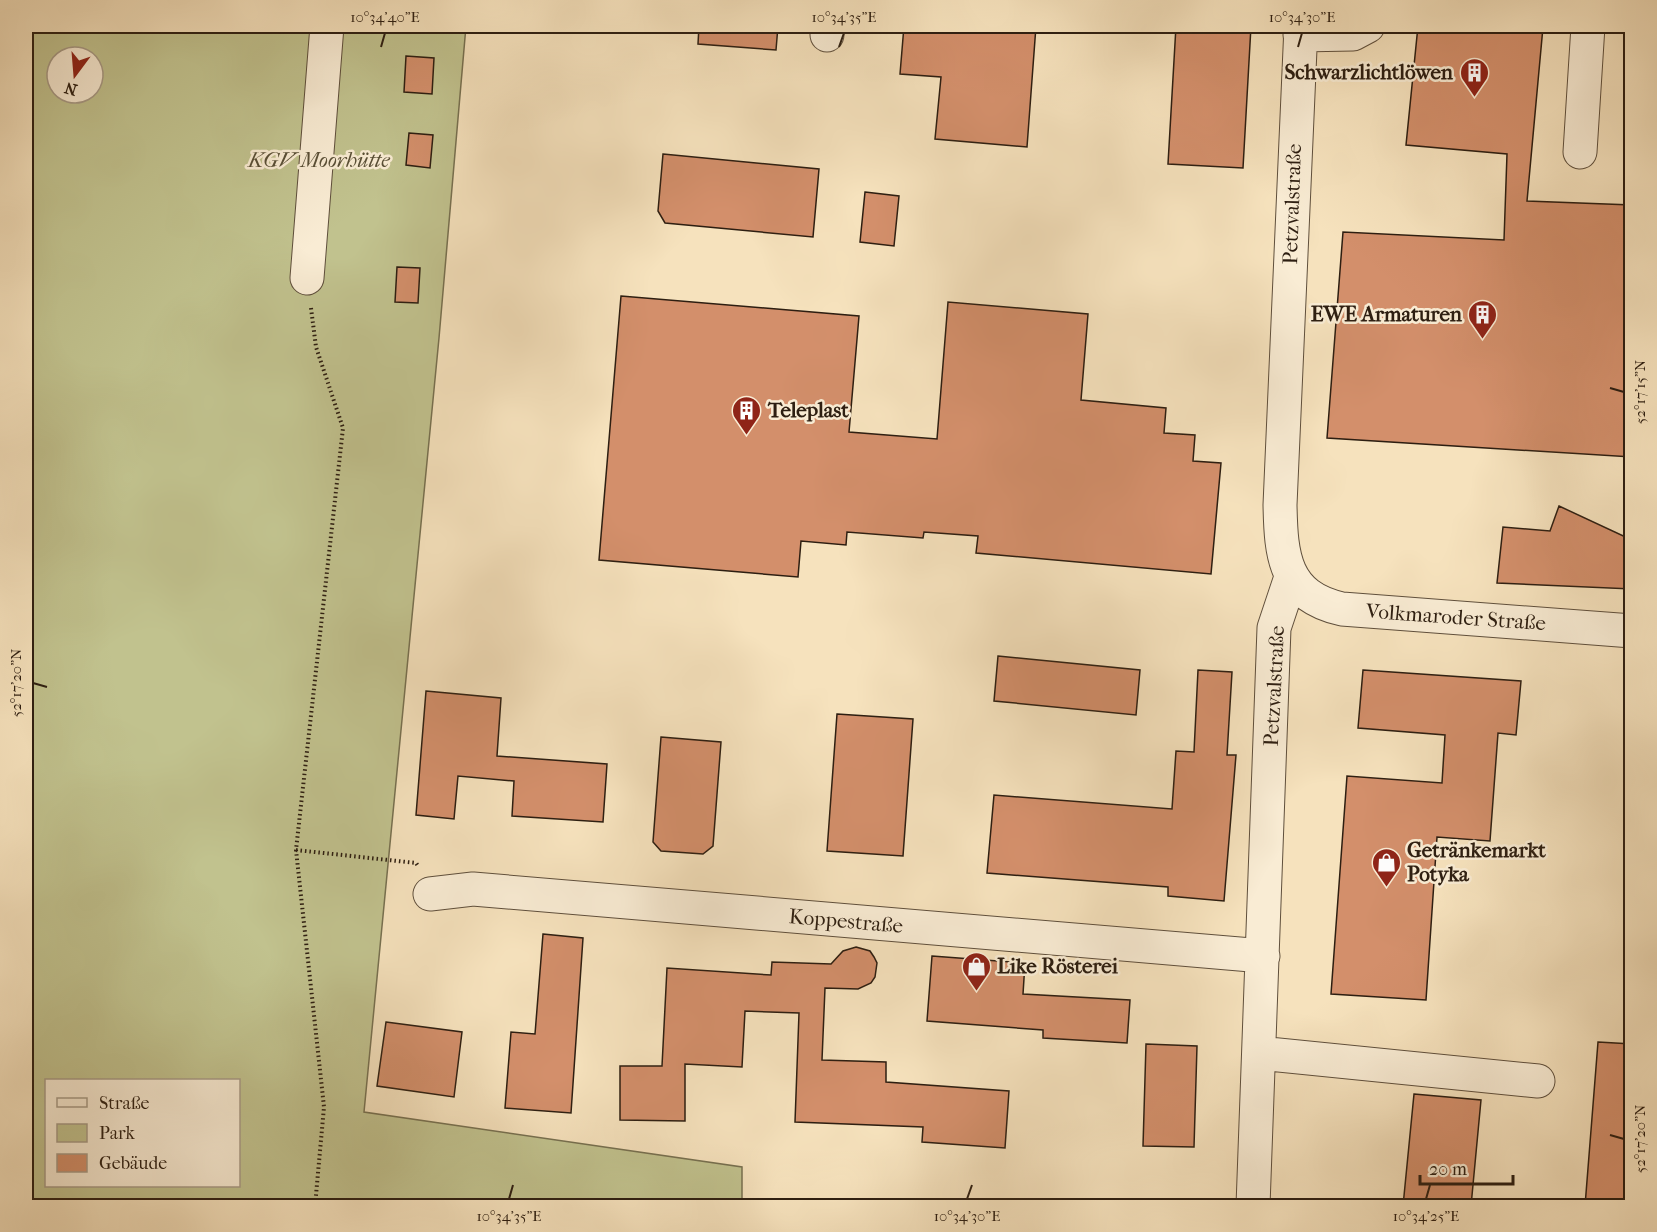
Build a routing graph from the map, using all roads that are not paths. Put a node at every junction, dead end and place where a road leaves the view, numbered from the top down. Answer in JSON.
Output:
{"nodes":[{"id":1,"x":327,"y":26,"type":"edge"},
{"id":2,"x":1368,"y":26,"type":"edge"},
{"id":3,"x":1588,"y":26,"type":"edge"},
{"id":4,"x":1300,"y":30,"type":"edge"},
{"id":5,"x":1580,"y":152,"type":"dead end"},
{"id":6,"x":307,"y":278,"type":"road end"},
{"id":7,"x":1291,"y":577,"type":"junction"},
{"id":8,"x":1632,"y":631,"type":"edge"},
{"id":9,"x":430,"y":894,"type":"road end"},
{"id":10,"x":1263,"y":956,"type":"junction"},
{"id":11,"x":1259,"y":1053,"type":"junction"},
{"id":12,"x":1538,"y":1080,"type":"dead end"},
{"id":13,"x":1253,"y":1206,"type":"edge"}],
"edges":[{"from":1,"to":6,"type":"street"},
{"from":2,"to":4,"type":"street"},
{"from":3,"to":5,"type":"street"},
{"from":4,"to":7,"type":"street","name":"Petzvalstraße"},
{"from":7,"to":8,"type":"street","name":"Volkmaroder Straße"},
{"from":7,"to":10,"type":"street","name":"Petzvalstraße"},
{"from":9,"to":10,"type":"street","name":"Koppestraße"},
{"from":10,"to":11,"type":"street","name":"Petzvalstraße"},
{"from":11,"to":12,"type":"street"},
{"from":11,"to":13,"type":"street","name":"Petzvalstraße"}]}
